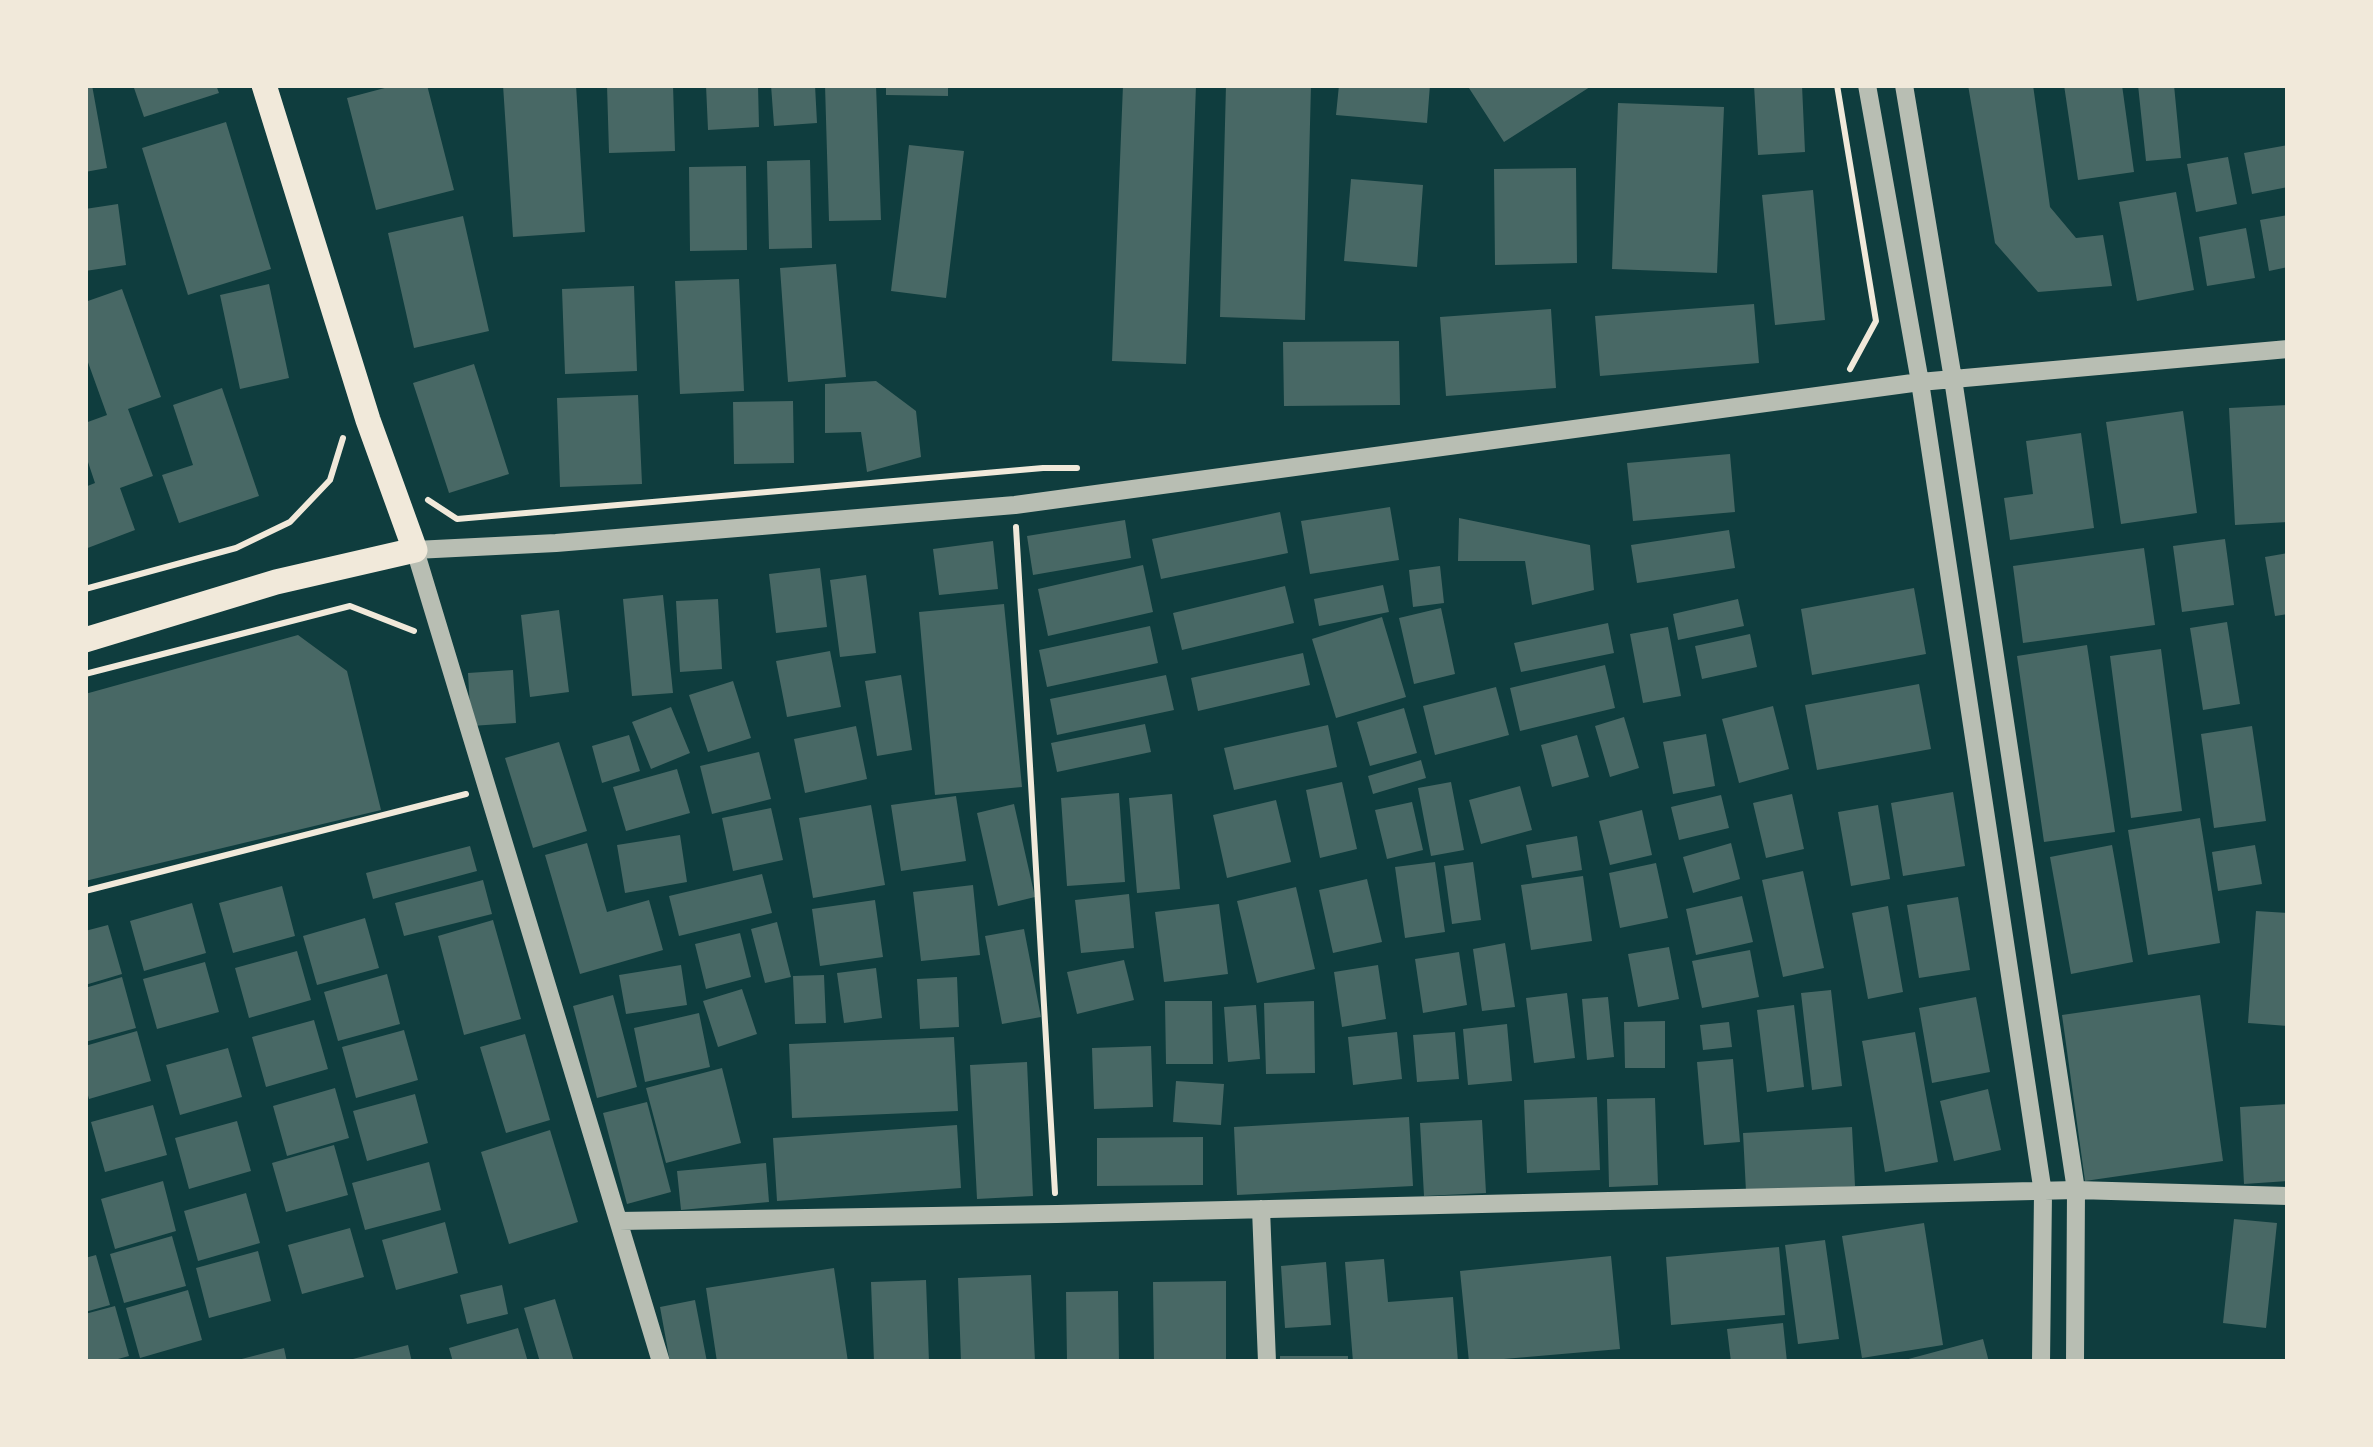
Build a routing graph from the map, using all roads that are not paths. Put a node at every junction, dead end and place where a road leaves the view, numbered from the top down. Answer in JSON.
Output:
{"nodes":[{"id":1,"x":264,"y":85,"type":"edge"},
{"id":2,"x":1868,"y":85,"type":"edge"},
{"id":3,"x":1904,"y":85,"type":"edge"},
{"id":4,"x":2288,"y":349,"type":"edge"},
{"id":5,"x":1953,"y":379,"type":"junction"},
{"id":6,"x":1920,"y":382,"type":"junction"},
{"id":7,"x":415,"y":550,"type":"junction"},
{"id":8,"x":85,"y":640,"type":"edge"},
{"id":9,"x":2076,"y":1190,"type":"junction"},
{"id":10,"x":2042,"y":1192,"type":"junction"},
{"id":11,"x":2288,"y":1196,"type":"edge"},
{"id":12,"x":1261,"y":1210,"type":"junction"},
{"id":13,"x":619,"y":1221,"type":"junction"},
{"id":14,"x":661,"y":1362,"type":"edge"},
{"id":15,"x":1267,"y":1362,"type":"edge"},
{"id":16,"x":2041,"y":1362,"type":"edge"},
{"id":17,"x":2075,"y":1362,"type":"edge"}],
"edges":[{"from":1,"to":7,"type":"main road"},
{"from":2,"to":6,"type":"street"},
{"from":3,"to":5,"type":"street"},
{"from":4,"to":5,"type":"street"},
{"from":5,"to":6,"type":"street"},
{"from":5,"to":9,"type":"street"},
{"from":6,"to":7,"type":"street"},
{"from":6,"to":10,"type":"street"},
{"from":7,"to":8,"type":"main road"},
{"from":7,"to":13,"type":"street"},
{"from":9,"to":10,"type":"street"},
{"from":9,"to":11,"type":"street"},
{"from":9,"to":17,"type":"street"},
{"from":10,"to":12,"type":"street"},
{"from":10,"to":16,"type":"street"},
{"from":12,"to":13,"type":"street"},
{"from":12,"to":15,"type":"street"},
{"from":13,"to":14,"type":"street"}]}
